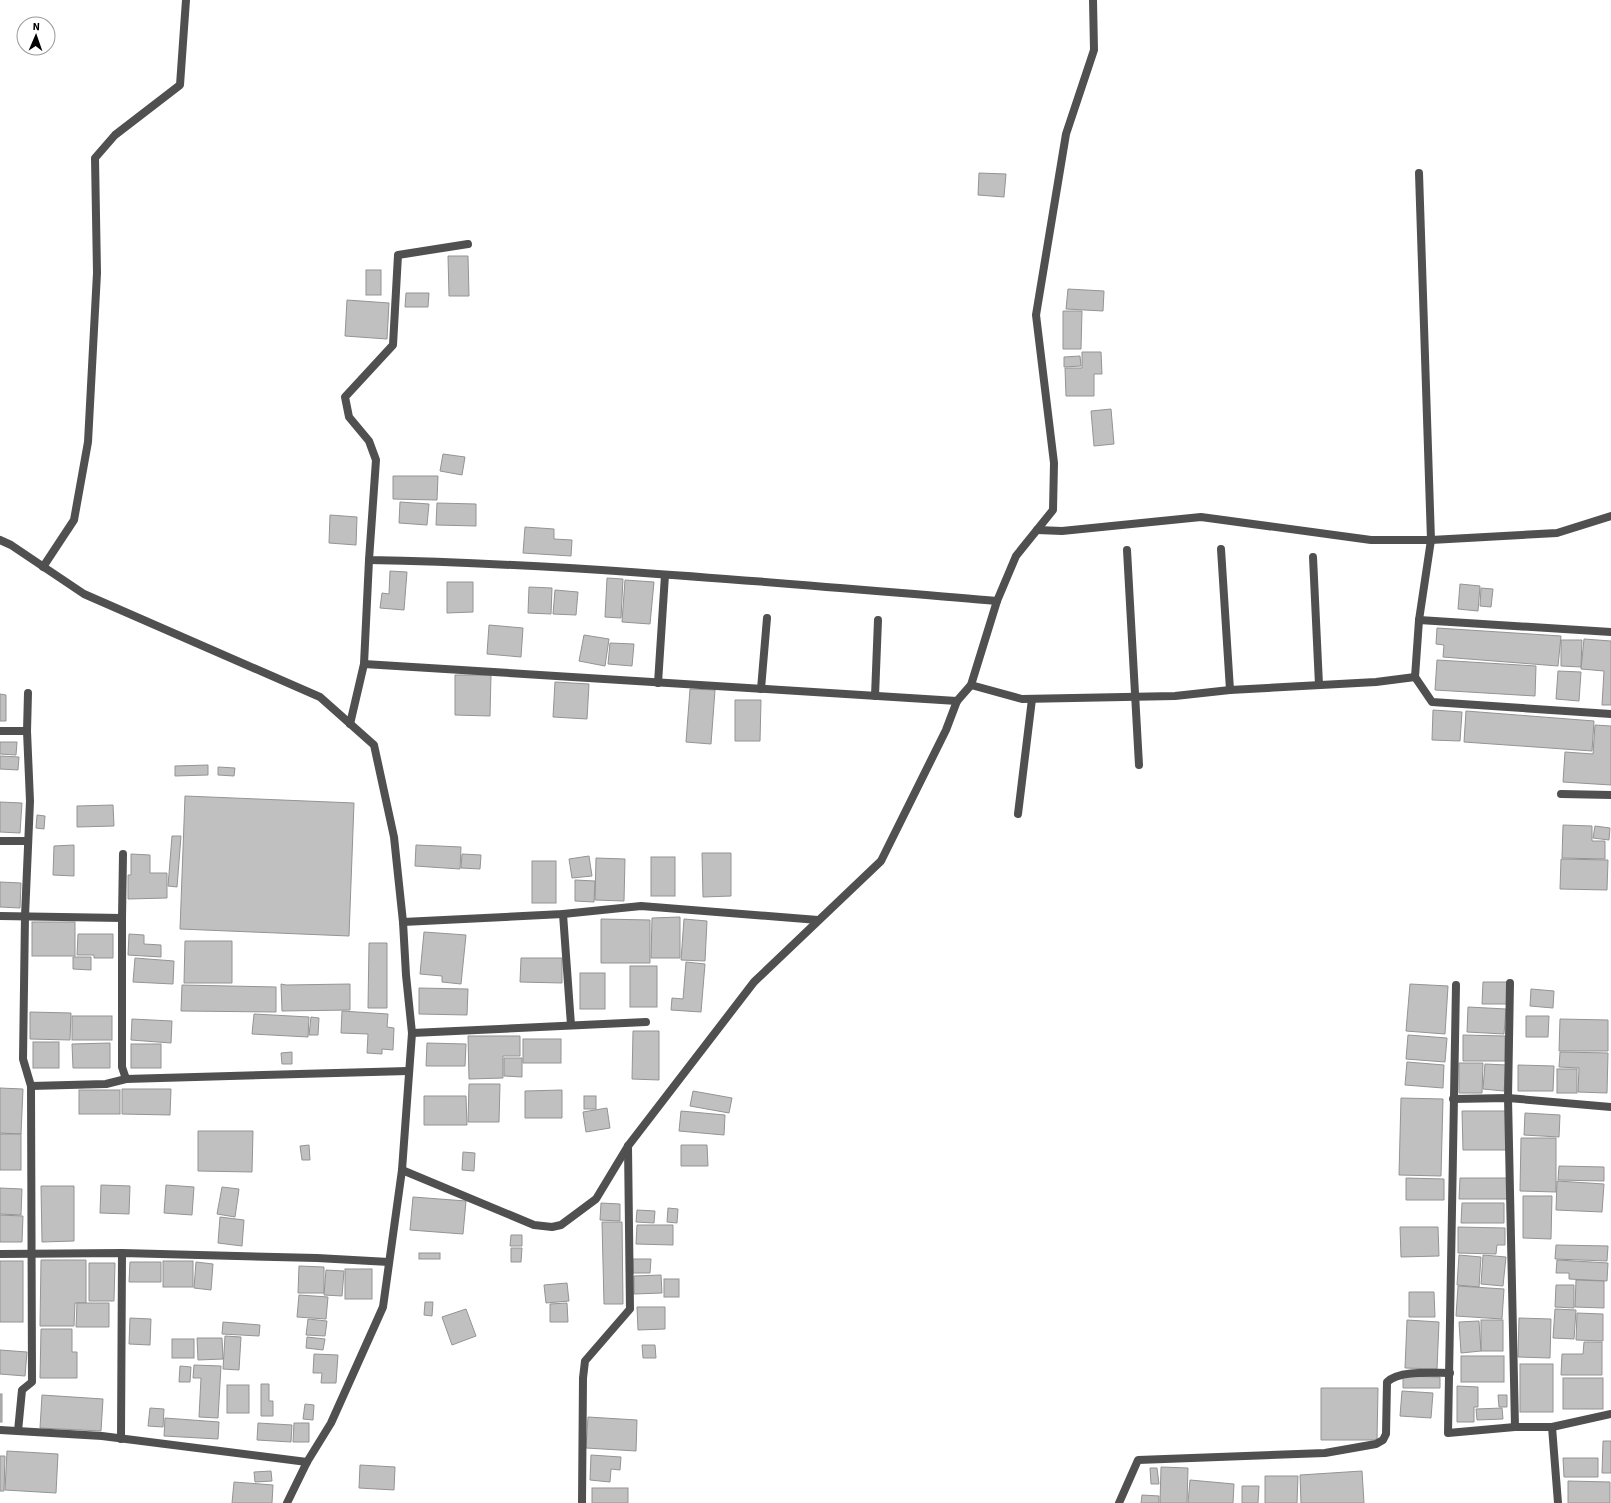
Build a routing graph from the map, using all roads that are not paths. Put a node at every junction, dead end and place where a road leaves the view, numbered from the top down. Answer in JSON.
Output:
{"nodes":[{"id":1,"x":186,"y":0,"type":"edge"},
{"id":2,"x":1093,"y":0,"type":"edge"},
{"id":3,"x":1419,"y":173,"type":"dead end"},
{"id":4,"x":468,"y":244,"type":"dead end"},
{"id":5,"x":1611,"y":516,"type":"edge"},
{"id":6,"x":1037,"y":530,"type":"junction"},
{"id":7,"x":0,"y":540,"type":"edge"},
{"id":8,"x":1431,"y":540,"type":"junction"},
{"id":9,"x":1221,"y":549,"type":"dead end"},
{"id":10,"x":1127,"y":550,"type":"dead end"},
{"id":11,"x":1314,"y":557,"type":"dead end"},
{"id":12,"x":369,"y":560,"type":"junction"},
{"id":13,"x":43,"y":566,"type":"junction"},
{"id":14,"x":665,"y":575,"type":"junction"},
{"id":15,"x":997,"y":601,"type":"junction"},
{"id":16,"x":767,"y":618,"type":"dead end"},
{"id":17,"x":878,"y":620,"type":"dead end"},
{"id":18,"x":1419,"y":620,"type":"junction"},
{"id":19,"x":1611,"y":632,"type":"edge"},
{"id":20,"x":364,"y":664,"type":"junction"},
{"id":21,"x":1415,"y":677,"type":"junction"},
{"id":22,"x":658,"y":683,"type":"junction"},
{"id":23,"x":971,"y":685,"type":"junction"},
{"id":24,"x":1318,"y":685,"type":"junction"},
{"id":25,"x":761,"y":689,"type":"junction"},
{"id":26,"x":1230,"y":690,"type":"junction"},
{"id":27,"x":28,"y":693,"type":"dead end"},
{"id":28,"x":875,"y":696,"type":"junction"},
{"id":29,"x":1135,"y":697,"type":"junction"},
{"id":30,"x":1032,"y":699,"type":"junction"},
{"id":31,"x":957,"y":701,"type":"junction"},
{"id":32,"x":1611,"y":714,"type":"edge"},
{"id":33,"x":350,"y":724,"type":"junction"},
{"id":34,"x":0,"y":730,"type":"edge"},
{"id":35,"x":26,"y":730,"type":"junction"},
{"id":36,"x":1139,"y":765,"type":"dead end"},
{"id":37,"x":1562,"y":794,"type":"dead end"},
{"id":38,"x":1611,"y":795,"type":"edge"},
{"id":39,"x":1018,"y":814,"type":"dead end"},
{"id":40,"x":0,"y":841,"type":"edge"},
{"id":41,"x":28,"y":841,"type":"junction"},
{"id":42,"x":123,"y":854,"type":"dead end"},
{"id":43,"x":563,"y":914,"type":"junction"},
{"id":44,"x":0,"y":916,"type":"edge"},
{"id":45,"x":25,"y":916,"type":"junction"},
{"id":46,"x":122,"y":918,"type":"junction"},
{"id":47,"x":818,"y":920,"type":"junction"},
{"id":48,"x":403,"y":922,"type":"junction"},
{"id":49,"x":1510,"y":983,"type":"dead end"},
{"id":50,"x":1456,"y":985,"type":"dead end"},
{"id":51,"x":646,"y":1022,"type":"dead end"},
{"id":52,"x":572,"y":1025,"type":"junction"},
{"id":53,"x":412,"y":1033,"type":"junction"},
{"id":54,"x":408,"y":1071,"type":"junction"},
{"id":55,"x":126,"y":1079,"type":"junction"},
{"id":56,"x":31,"y":1086,"type":"junction"},
{"id":57,"x":1508,"y":1098,"type":"junction"},
{"id":58,"x":1453,"y":1099,"type":"junction"},
{"id":59,"x":1611,"y":1107,"type":"edge"},
{"id":60,"x":628,"y":1146,"type":"junction"},
{"id":61,"x":402,"y":1170,"type":"junction"},
{"id":62,"x":122,"y":1253,"type":"junction"},
{"id":63,"x":0,"y":1254,"type":"edge"},
{"id":64,"x":32,"y":1254,"type":"junction"},
{"id":65,"x":388,"y":1262,"type":"junction"},
{"id":66,"x":1450,"y":1373,"type":"junction"},
{"id":67,"x":1611,"y":1414,"type":"edge"},
{"id":68,"x":1515,"y":1427,"type":"junction"},
{"id":69,"x":1552,"y":1427,"type":"junction"},
{"id":70,"x":0,"y":1430,"type":"edge"},
{"id":71,"x":18,"y":1431,"type":"junction"},
{"id":72,"x":121,"y":1439,"type":"junction"},
{"id":73,"x":307,"y":1462,"type":"junction"},
{"id":74,"x":287,"y":1503,"type":"edge"},
{"id":75,"x":582,"y":1503,"type":"edge"},
{"id":76,"x":1119,"y":1503,"type":"edge"},
{"id":77,"x":1558,"y":1503,"type":"edge"}],
"edges":[{"from":1,"to":13,"type":"street"},
{"from":2,"to":6,"type":"street"},
{"from":3,"to":8,"type":"street"},
{"from":4,"to":12,"type":"street"},
{"from":5,"to":8,"type":"street"},
{"from":6,"to":8,"type":"street"},
{"from":6,"to":15,"type":"street"},
{"from":7,"to":13,"type":"street"},
{"from":8,"to":18,"type":"street"},
{"from":9,"to":26,"type":"street"},
{"from":10,"to":29,"type":"street"},
{"from":11,"to":24,"type":"street"},
{"from":12,"to":14,"type":"street"},
{"from":12,"to":20,"type":"street"},
{"from":13,"to":33,"type":"street"},
{"from":14,"to":15,"type":"street"},
{"from":14,"to":22,"type":"street"},
{"from":15,"to":23,"type":"street"},
{"from":16,"to":25,"type":"street"},
{"from":17,"to":28,"type":"street"},
{"from":18,"to":19,"type":"street"},
{"from":18,"to":21,"type":"street"},
{"from":20,"to":22,"type":"street"},
{"from":20,"to":33,"type":"street"},
{"from":21,"to":24,"type":"street"},
{"from":21,"to":32,"type":"street"},
{"from":22,"to":25,"type":"street"},
{"from":23,"to":30,"type":"street"},
{"from":23,"to":31,"type":"street"},
{"from":24,"to":26,"type":"street"},
{"from":25,"to":28,"type":"street"},
{"from":26,"to":29,"type":"street"},
{"from":27,"to":35,"type":"street"},
{"from":28,"to":31,"type":"street"},
{"from":29,"to":30,"type":"street"},
{"from":29,"to":36,"type":"street"},
{"from":30,"to":39,"type":"street"},
{"from":31,"to":47,"type":"street"},
{"from":33,"to":48,"type":"street"},
{"from":34,"to":35,"type":"street"},
{"from":35,"to":41,"type":"street"},
{"from":37,"to":38,"type":"street"},
{"from":40,"to":41,"type":"street"},
{"from":41,"to":45,"type":"street"},
{"from":42,"to":46,"type":"street"},
{"from":43,"to":47,"type":"street"},
{"from":43,"to":48,"type":"street"},
{"from":43,"to":52,"type":"street"},
{"from":44,"to":45,"type":"street"},
{"from":45,"to":46,"type":"street"},
{"from":45,"to":56,"type":"street"},
{"from":46,"to":55,"type":"street"},
{"from":47,"to":60,"type":"street"},
{"from":48,"to":53,"type":"street"},
{"from":49,"to":57,"type":"street"},
{"from":50,"to":58,"type":"street"},
{"from":51,"to":52,"type":"street"},
{"from":52,"to":53,"type":"street"},
{"from":53,"to":54,"type":"street"},
{"from":54,"to":55,"type":"street"},
{"from":54,"to":61,"type":"street"},
{"from":55,"to":56,"type":"street"},
{"from":56,"to":64,"type":"street"},
{"from":57,"to":58,"type":"street"},
{"from":57,"to":59,"type":"street"},
{"from":57,"to":68,"type":"street"},
{"from":58,"to":66,"type":"street"},
{"from":60,"to":61,"type":"street"},
{"from":60,"to":75,"type":"street"},
{"from":61,"to":65,"type":"street"},
{"from":62,"to":64,"type":"street"},
{"from":62,"to":65,"type":"street"},
{"from":62,"to":72,"type":"street"},
{"from":63,"to":64,"type":"street"},
{"from":64,"to":71,"type":"street"},
{"from":65,"to":73,"type":"street"},
{"from":66,"to":68,"type":"street"},
{"from":66,"to":76,"type":"street"},
{"from":67,"to":69,"type":"street"},
{"from":68,"to":69,"type":"street"},
{"from":69,"to":77,"type":"street"},
{"from":70,"to":71,"type":"street"},
{"from":71,"to":72,"type":"street"},
{"from":72,"to":73,"type":"street"},
{"from":73,"to":74,"type":"street"}]}
